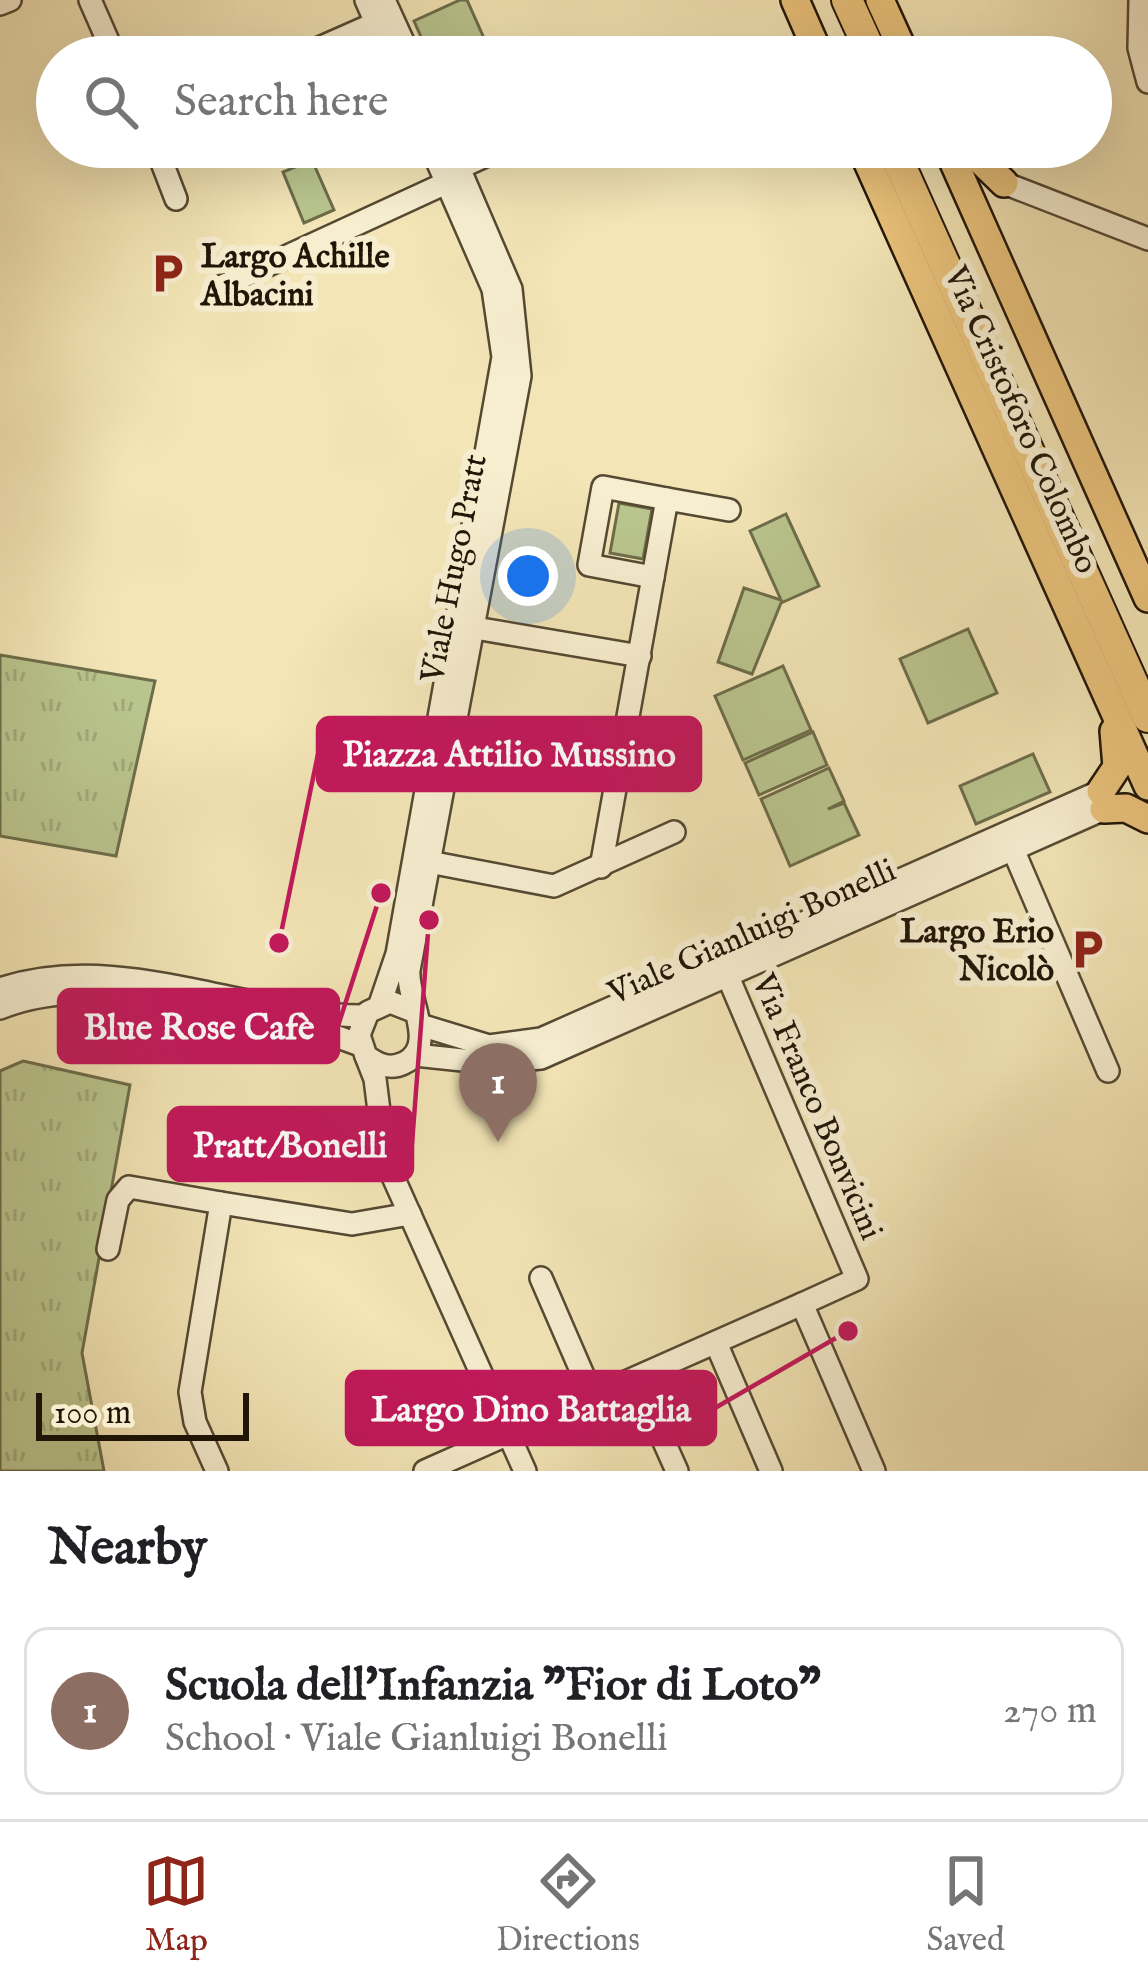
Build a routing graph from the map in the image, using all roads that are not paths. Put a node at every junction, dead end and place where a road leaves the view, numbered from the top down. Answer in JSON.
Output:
{"nodes":[{"id":1,"x":10,"y":0,"type":"edge"},
{"id":2,"x":90,"y":0,"type":"edge"},
{"id":3,"x":366,"y":0,"type":"edge"},
{"id":4,"x":384,"y":0,"type":"edge"},
{"id":5,"x":795,"y":0,"type":"edge"},
{"id":6,"x":826,"y":0,"type":"edge"},
{"id":7,"x":847,"y":0,"type":"edge"},
{"id":8,"x":880,"y":0,"type":"edge"},
{"id":9,"x":1140,"y":0,"type":"edge"},
{"id":10,"x":0,"y":4,"type":"edge"},
{"id":11,"x":376,"y":23,"type":"junction"},
{"id":12,"x":894,"y":30,"type":"junction"},
{"id":13,"x":106,"y":36,"type":"edge"},
{"id":14,"x":347,"y":36,"type":"edge"},
{"id":15,"x":382,"y":36,"type":"edge"},
{"id":16,"x":400,"y":36,"type":"edge"},
{"id":17,"x":811,"y":36,"type":"edge"},
{"id":18,"x":842,"y":36,"type":"edge"},
{"id":19,"x":863,"y":36,"type":"edge"},
{"id":20,"x":897,"y":36,"type":"edge"},
{"id":21,"x":901,"y":36,"type":"edge"},
{"id":22,"x":1148,"y":82,"type":"edge"},
{"id":23,"x":164,"y":168,"type":"edge"},
{"id":24,"x":448,"y":168,"type":"edge"},
{"id":25,"x":453,"y":168,"type":"edge"},
{"id":26,"x":453,"y":168,"type":"edge"},
{"id":27,"x":870,"y":168,"type":"edge"},
{"id":28,"x":892,"y":168,"type":"edge"},
{"id":29,"x":901,"y":168,"type":"edge"},
{"id":30,"x":922,"y":168,"type":"edge"},
{"id":31,"x":955,"y":168,"type":"edge"},
{"id":32,"x":988,"y":168,"type":"edge"},
{"id":33,"x":1004,"y":184,"type":"joint"},
{"id":34,"x":176,"y":199,"type":"dead end"},
{"id":35,"x":1148,"y":239,"type":"edge"},
{"id":36,"x":947,"y":272,"type":"junction"},
{"id":37,"x":216,"y":289,"type":"dead end"},
{"id":38,"x":667,"y":499,"type":"junction"},
{"id":39,"x":729,"y":510,"type":"dead end"},
{"id":40,"x":653,"y":578,"type":"junction"},
{"id":41,"x":1148,"y":598,"type":"edge"},
{"id":42,"x":475,"y":628,"type":"junction"},
{"id":43,"x":640,"y":656,"type":"junction"},
{"id":44,"x":1148,"y":671,"type":"edge"},
{"id":45,"x":1106,"y":692,"type":"junction"},
{"id":46,"x":1148,"y":717,"type":"edge"},
{"id":47,"x":1148,"y":786,"type":"edge"},
{"id":48,"x":1102,"y":800,"type":"junction"},
{"id":49,"x":1148,"y":820,"type":"edge"},
{"id":50,"x":674,"y":832,"type":"dead end"},
{"id":51,"x":1010,"y":841,"type":"junction"},
{"id":52,"x":429,"y":862,"type":"junction"},
{"id":53,"x":601,"y":867,"type":"junction"},
{"id":54,"x":724,"y":967,"type":"junction"},
{"id":55,"x":0,"y":989,"type":"edge"},
{"id":56,"x":0,"y":1008,"type":"edge"},
{"id":57,"x":372,"y":1010,"type":"junction"},
{"id":58,"x":417,"y":1018,"type":"junction"},
{"id":59,"x":363,"y":1051,"type":"junction"},
{"id":60,"x":412,"y":1058,"type":"junction"},
{"id":61,"x":1108,"y":1071,"type":"dead end"},
{"id":62,"x":377,"y":1109,"type":"junction"},
{"id":63,"x":221,"y":1202,"type":"junction"},
{"id":64,"x":410,"y":1214,"type":"junction"},
{"id":65,"x":108,"y":1249,"type":"dead end"},
{"id":66,"x":541,"y":1278,"type":"dead end"},
{"id":67,"x":796,"y":1307,"type":"junction"},
{"id":68,"x":716,"y":1343,"type":"junction"},
{"id":69,"x":636,"y":1379,"type":"junction"},
{"id":70,"x":593,"y":1398,"type":"junction"},
{"id":71,"x":510,"y":1435,"type":"junction"},
{"id":72,"x":217,"y":1471,"type":"edge"},
{"id":73,"x":425,"y":1471,"type":"edge"},
{"id":74,"x":525,"y":1471,"type":"edge"},
{"id":75,"x":677,"y":1471,"type":"edge"},
{"id":76,"x":771,"y":1471,"type":"edge"},
{"id":77,"x":874,"y":1471,"type":"edge"}],
"edges":[{"from":1,"to":10,"type":"street"},
{"from":2,"to":13,"type":"street"},
{"from":3,"to":11,"type":"street"},
{"from":4,"to":16,"type":"street"},
{"from":5,"to":17,"type":"main road"},
{"from":6,"to":18,"type":"highway"},
{"from":7,"to":19,"type":"highway"},
{"from":8,"to":12,"type":"main road"},
{"from":9,"to":22,"type":"street"},
{"from":11,"to":14,"type":"street"},
{"from":11,"to":15,"type":"street"},
{"from":12,"to":20,"type":"main road"},
{"from":12,"to":21,"type":"main road"},
{"from":23,"to":34,"type":"street"},
{"from":24,"to":37,"type":"street"},
{"from":25,"to":42,"type":"street","name":"Viale Hugo Pratt"},
{"from":26,"to":57,"type":"street","name":"Viale Hugo Pratt"},
{"from":27,"to":45,"type":"main road","name":"Via Cristoforo Colombo"},
{"from":28,"to":36,"type":"highway"},
{"from":29,"to":36,"type":"highway","name":"Via Cristoforo Colombo"},
{"from":30,"to":44,"type":"highway","name":"Via Cristoforo Colombo"},
{"from":31,"to":41,"type":"main road","name":"Via Cristoforo Colombo"},
{"from":32,"to":33,"type":"main road"},
{"from":33,"to":35,"type":"street"},
{"from":36,"to":46,"type":"highway","name":"Via Cristoforo Colombo"},
{"from":38,"to":39,"type":"street"},
{"from":38,"to":40,"type":"street"},
{"from":38,"to":40,"type":"street"},
{"from":40,"to":43,"type":"street"},
{"from":42,"to":43,"type":"street"},
{"from":42,"to":52,"type":"street","name":"Viale Hugo Pratt"},
{"from":43,"to":53,"type":"street"},
{"from":45,"to":47,"type":"main road","name":"Via Cristoforo Colombo"},
{"from":45,"to":48,"type":"main road"},
{"from":48,"to":49,"type":"main road"},
{"from":48,"to":51,"type":"street","name":"Viale Gianluigi Bonelli"},
{"from":50,"to":53,"type":"street"},
{"from":51,"to":54,"type":"street","name":"Viale Gianluigi Bonelli"},
{"from":51,"to":61,"type":"street"},
{"from":52,"to":53,"type":"street"},
{"from":52,"to":58,"type":"street","name":"Viale Hugo Pratt"},
{"from":54,"to":58,"type":"street","name":"Viale Gianluigi Bonelli"},
{"from":54,"to":60,"type":"street","name":"Viale Gianluigi Bonelli"},
{"from":54,"to":67,"type":"street","name":"Via Franco Bonvicini"},
{"from":55,"to":57,"type":"street"},
{"from":56,"to":59,"type":"street"},
{"from":57,"to":58,"type":"street"},
{"from":57,"to":59,"type":"street"},
{"from":58,"to":60,"type":"street"},
{"from":59,"to":60,"type":"street"},
{"from":59,"to":62,"type":"street"},
{"from":60,"to":62,"type":"street"},
{"from":62,"to":64,"type":"street"},
{"from":63,"to":64,"type":"street"},
{"from":63,"to":65,"type":"street"},
{"from":63,"to":72,"type":"street"},
{"from":64,"to":71,"type":"street"},
{"from":66,"to":70,"type":"street"},
{"from":67,"to":68,"type":"street"},
{"from":67,"to":77,"type":"street"},
{"from":68,"to":69,"type":"street"},
{"from":68,"to":76,"type":"street"},
{"from":69,"to":70,"type":"street"},
{"from":69,"to":75,"type":"street"},
{"from":70,"to":71,"type":"street"},
{"from":71,"to":73,"type":"street"},
{"from":71,"to":74,"type":"street"}]}
